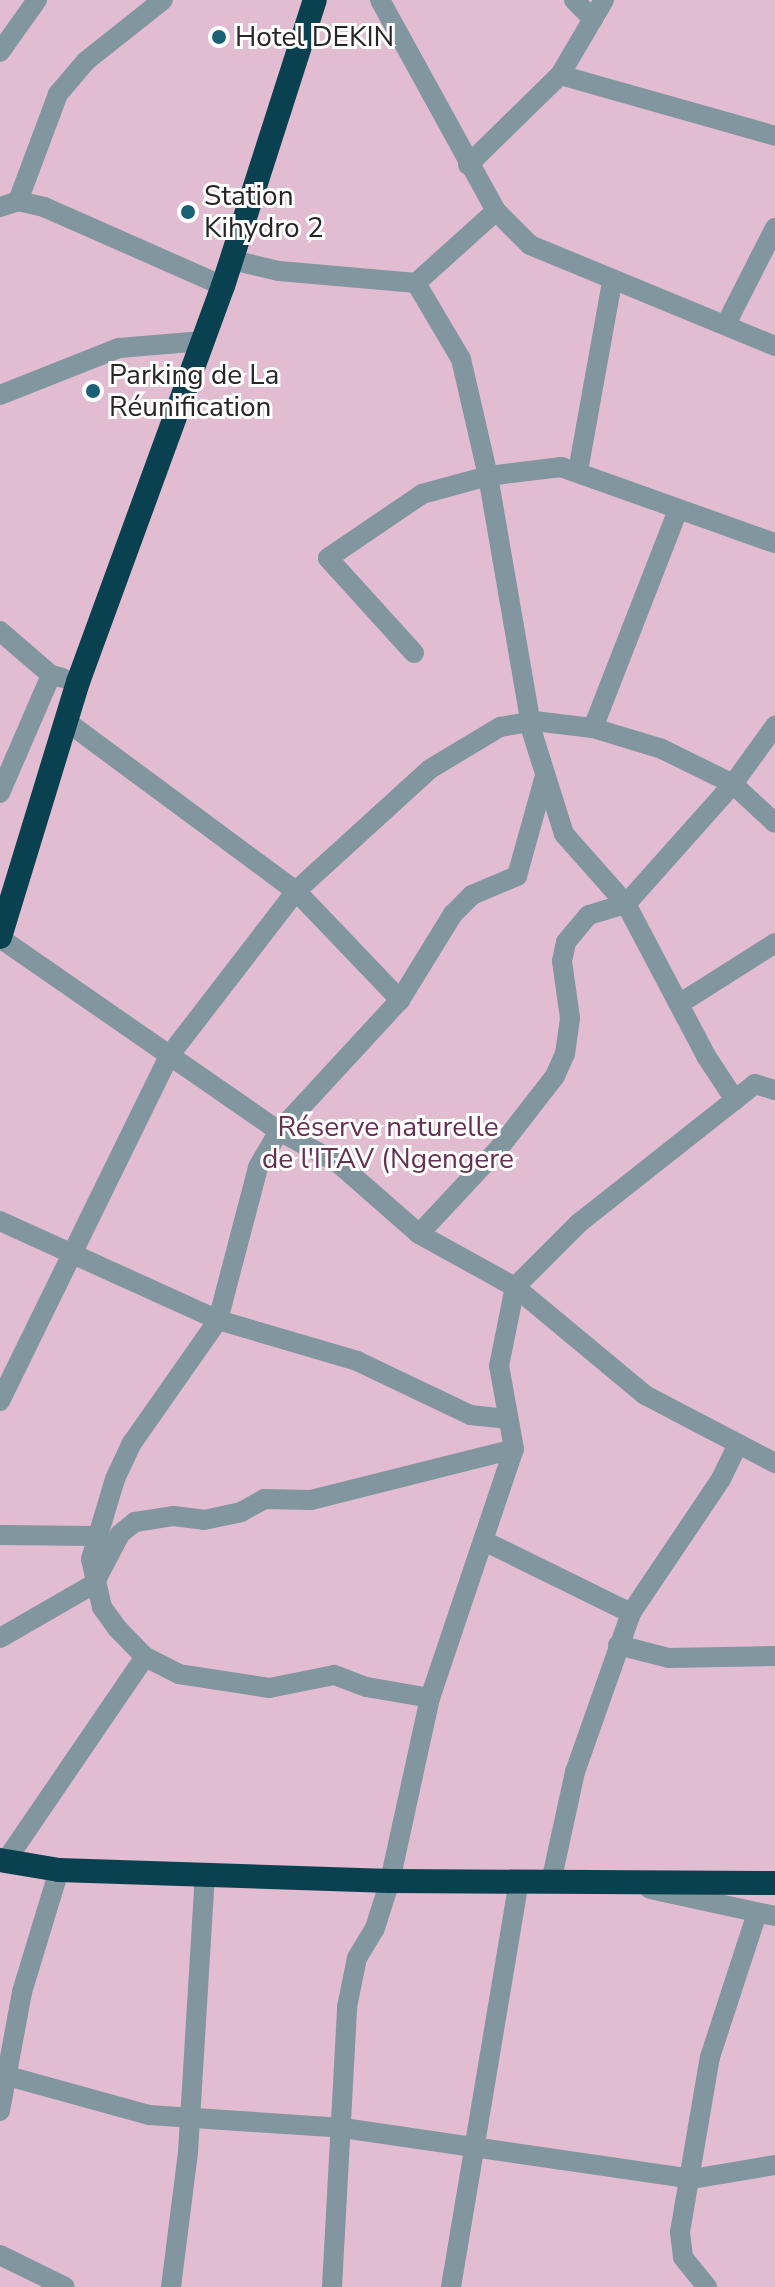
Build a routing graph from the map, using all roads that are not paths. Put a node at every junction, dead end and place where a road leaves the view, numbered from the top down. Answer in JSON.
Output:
{"nodes":[{"id":1,"x":37,"y":0,"type":"edge"},
{"id":2,"x":315,"y":0,"type":"edge"},
{"id":3,"x":380,"y":0,"type":"edge"},
{"id":4,"x":574,"y":0,"type":"edge"},
{"id":5,"x":604,"y":0,"type":"edge"},
{"id":6,"x":156,"y":2,"type":"edge"},
{"id":7,"x":593,"y":19,"type":"junction"},
{"id":8,"x":0,"y":52,"type":"edge"},
{"id":9,"x":560,"y":75,"type":"junction"},
{"id":10,"x":775,"y":136,"type":"edge"},
{"id":11,"x":468,"y":165,"type":"junction"},
{"id":12,"x":9,"y":204,"type":"edge"},
{"id":13,"x":496,"y":211,"type":"junction"},
{"id":14,"x":775,"y":228,"type":"edge"},
{"id":15,"x":232,"y":260,"type":"junction"},
{"id":16,"x":612,"y":282,"type":"junction"},
{"id":17,"x":416,"y":283,"type":"junction"},
{"id":18,"x":223,"y":286,"type":"junction"},
{"id":19,"x":726,"y":324,"type":"junction"},
{"id":20,"x":203,"y":341,"type":"junction"},
{"id":21,"x":775,"y":346,"type":"edge"},
{"id":22,"x":0,"y":395,"type":"edge"},
{"id":23,"x":578,"y":471,"type":"junction"},
{"id":24,"x":488,"y":476,"type":"junction"},
{"id":25,"x":678,"y":510,"type":"junction"},
{"id":26,"x":775,"y":543,"type":"edge"},
{"id":27,"x":0,"y":631,"type":"edge"},
{"id":28,"x":414,"y":653,"type":"dead end"},
{"id":29,"x":51,"y":675,"type":"junction"},
{"id":30,"x":78,"y":682,"type":"junction"},
{"id":31,"x":66,"y":721,"type":"junction"},
{"id":32,"x":534,"y":721,"type":"junction"},
{"id":33,"x":775,"y":726,"type":"edge"},
{"id":34,"x":593,"y":728,"type":"junction"},
{"id":35,"x":544,"y":779,"type":"junction"},
{"id":36,"x":733,"y":784,"type":"junction"},
{"id":37,"x":0,"y":793,"type":"edge"},
{"id":38,"x":775,"y":823,"type":"edge"},
{"id":39,"x":296,"y":891,"type":"junction"},
{"id":40,"x":626,"y":904,"type":"junction"},
{"id":41,"x":0,"y":937,"type":"edge"},
{"id":42,"x":775,"y":943,"type":"edge"},
{"id":43,"x":400,"y":1000,"type":"junction"},
{"id":44,"x":679,"y":1004,"type":"junction"},
{"id":45,"x":169,"y":1056,"type":"junction"},
{"id":46,"x":775,"y":1090,"type":"edge"},
{"id":47,"x":735,"y":1100,"type":"junction"},
{"id":48,"x":279,"y":1131,"type":"junction"},
{"id":49,"x":0,"y":1221,"type":"edge"},
{"id":50,"x":419,"y":1234,"type":"junction"},
{"id":51,"x":74,"y":1250,"type":"junction"},
{"id":52,"x":515,"y":1287,"type":"junction"},
{"id":53,"x":218,"y":1320,"type":"junction"},
{"id":54,"x":0,"y":1401,"type":"edge"},
{"id":55,"x":507,"y":1419,"type":"junction"},
{"id":56,"x":738,"y":1444,"type":"junction"},
{"id":57,"x":514,"y":1449,"type":"junction"},
{"id":58,"x":775,"y":1463,"type":"edge"},
{"id":59,"x":0,"y":1535,"type":"edge"},
{"id":60,"x":97,"y":1536,"type":"junction"},
{"id":61,"x":484,"y":1541,"type":"junction"},
{"id":62,"x":94,"y":1584,"type":"junction"},
{"id":63,"x":631,"y":1613,"type":"junction"},
{"id":64,"x":0,"y":1638,"type":"edge"},
{"id":65,"x":618,"y":1645,"type":"junction"},
{"id":66,"x":775,"y":1656,"type":"edge"},
{"id":67,"x":145,"y":1657,"type":"junction"},
{"id":68,"x":430,"y":1698,"type":"junction"},
{"id":69,"x":3,"y":1861,"type":"edge"},
{"id":70,"x":59,"y":1870,"type":"junction"},
{"id":71,"x":205,"y":1874,"type":"junction"},
{"id":72,"x":390,"y":1881,"type":"junction"},
{"id":73,"x":519,"y":1881,"type":"junction"},
{"id":74,"x":551,"y":1882,"type":"junction"},
{"id":75,"x":617,"y":1882,"type":"junction"},
{"id":76,"x":775,"y":1883,"type":"edge"},
{"id":77,"x":766,"y":1914,"type":"edge"},
{"id":78,"x":4,"y":2076,"type":"edge"},
{"id":79,"x":0,"y":2111,"type":"edge"},
{"id":80,"x":189,"y":2119,"type":"junction"},
{"id":81,"x":343,"y":2128,"type":"junction"},
{"id":82,"x":476,"y":2146,"type":"junction"},
{"id":83,"x":775,"y":2165,"type":"edge"},
{"id":84,"x":692,"y":2179,"type":"junction"},
{"id":85,"x":0,"y":2256,"type":"edge"},
{"id":86,"x":65,"y":2287,"type":"edge"},
{"id":87,"x":171,"y":2287,"type":"edge"},
{"id":88,"x":332,"y":2287,"type":"edge"},
{"id":89,"x":451,"y":2287,"type":"edge"},
{"id":90,"x":707,"y":2287,"type":"edge"}],
"edges":[{"from":1,"to":8,"type":"street"},
{"from":2,"to":15,"type":"highway"},
{"from":3,"to":11,"type":"street"},
{"from":4,"to":7,"type":"street"},
{"from":5,"to":7,"type":"street"},
{"from":6,"to":12,"type":"street"},
{"from":7,"to":9,"type":"street"},
{"from":9,"to":10,"type":"street"},
{"from":9,"to":11,"type":"street"},
{"from":11,"to":13,"type":"street"},
{"from":12,"to":18,"type":"street"},
{"from":13,"to":16,"type":"street"},
{"from":13,"to":17,"type":"street"},
{"from":14,"to":19,"type":"street"},
{"from":15,"to":17,"type":"street"},
{"from":15,"to":18,"type":"highway"},
{"from":16,"to":19,"type":"street"},
{"from":16,"to":23,"type":"street"},
{"from":17,"to":24,"type":"street"},
{"from":18,"to":20,"type":"highway"},
{"from":19,"to":21,"type":"street"},
{"from":20,"to":22,"type":"street"},
{"from":20,"to":30,"type":"highway"},
{"from":23,"to":24,"type":"street"},
{"from":23,"to":25,"type":"street"},
{"from":24,"to":28,"type":"street"},
{"from":24,"to":32,"type":"street"},
{"from":25,"to":26,"type":"street"},
{"from":25,"to":34,"type":"street"},
{"from":27,"to":29,"type":"street"},
{"from":29,"to":30,"type":"street"},
{"from":29,"to":37,"type":"street"},
{"from":30,"to":31,"type":"highway"},
{"from":31,"to":39,"type":"street"},
{"from":31,"to":41,"type":"highway"},
{"from":32,"to":34,"type":"street"},
{"from":32,"to":35,"type":"street"},
{"from":32,"to":39,"type":"street"},
{"from":33,"to":36,"type":"street"},
{"from":34,"to":36,"type":"street"},
{"from":35,"to":40,"type":"street"},
{"from":35,"to":43,"type":"street"},
{"from":36,"to":38,"type":"street"},
{"from":36,"to":40,"type":"street"},
{"from":39,"to":43,"type":"street"},
{"from":39,"to":45,"type":"street"},
{"from":40,"to":44,"type":"street"},
{"from":40,"to":50,"type":"street"},
{"from":41,"to":45,"type":"street"},
{"from":42,"to":44,"type":"street"},
{"from":43,"to":48,"type":"street"},
{"from":44,"to":47,"type":"street"},
{"from":45,"to":48,"type":"street"},
{"from":45,"to":51,"type":"street"},
{"from":46,"to":47,"type":"street"},
{"from":47,"to":52,"type":"street"},
{"from":48,"to":50,"type":"street"},
{"from":48,"to":53,"type":"street"},
{"from":49,"to":51,"type":"street"},
{"from":50,"to":52,"type":"street"},
{"from":51,"to":53,"type":"street"},
{"from":51,"to":54,"type":"street"},
{"from":52,"to":55,"type":"street"},
{"from":52,"to":56,"type":"street"},
{"from":53,"to":55,"type":"street"},
{"from":53,"to":60,"type":"street"},
{"from":55,"to":57,"type":"street"},
{"from":56,"to":58,"type":"street"},
{"from":56,"to":63,"type":"street"},
{"from":57,"to":61,"type":"street"},
{"from":57,"to":62,"type":"street"},
{"from":59,"to":60,"type":"street"},
{"from":60,"to":62,"type":"street"},
{"from":61,"to":63,"type":"street"},
{"from":61,"to":68,"type":"street"},
{"from":62,"to":64,"type":"street"},
{"from":62,"to":67,"type":"street"},
{"from":63,"to":65,"type":"street"},
{"from":65,"to":66,"type":"street"},
{"from":65,"to":74,"type":"street"},
{"from":67,"to":68,"type":"street"},
{"from":67,"to":69,"type":"street"},
{"from":68,"to":72,"type":"street"},
{"from":69,"to":70,"type":"highway"},
{"from":70,"to":71,"type":"highway"},
{"from":70,"to":78,"type":"street"},
{"from":71,"to":72,"type":"highway"},
{"from":71,"to":80,"type":"street"},
{"from":72,"to":73,"type":"highway"},
{"from":72,"to":81,"type":"street"},
{"from":73,"to":74,"type":"highway"},
{"from":73,"to":82,"type":"street"},
{"from":74,"to":75,"type":"highway"},
{"from":75,"to":76,"type":"highway"},
{"from":75,"to":77,"type":"street"},
{"from":77,"to":84,"type":"street"},
{"from":78,"to":79,"type":"street"},
{"from":78,"to":80,"type":"street"},
{"from":80,"to":81,"type":"street"},
{"from":80,"to":87,"type":"street"},
{"from":81,"to":82,"type":"street"},
{"from":81,"to":88,"type":"street"},
{"from":82,"to":84,"type":"street"},
{"from":82,"to":89,"type":"street"},
{"from":83,"to":84,"type":"street"},
{"from":84,"to":90,"type":"street"},
{"from":85,"to":86,"type":"street"}]}
